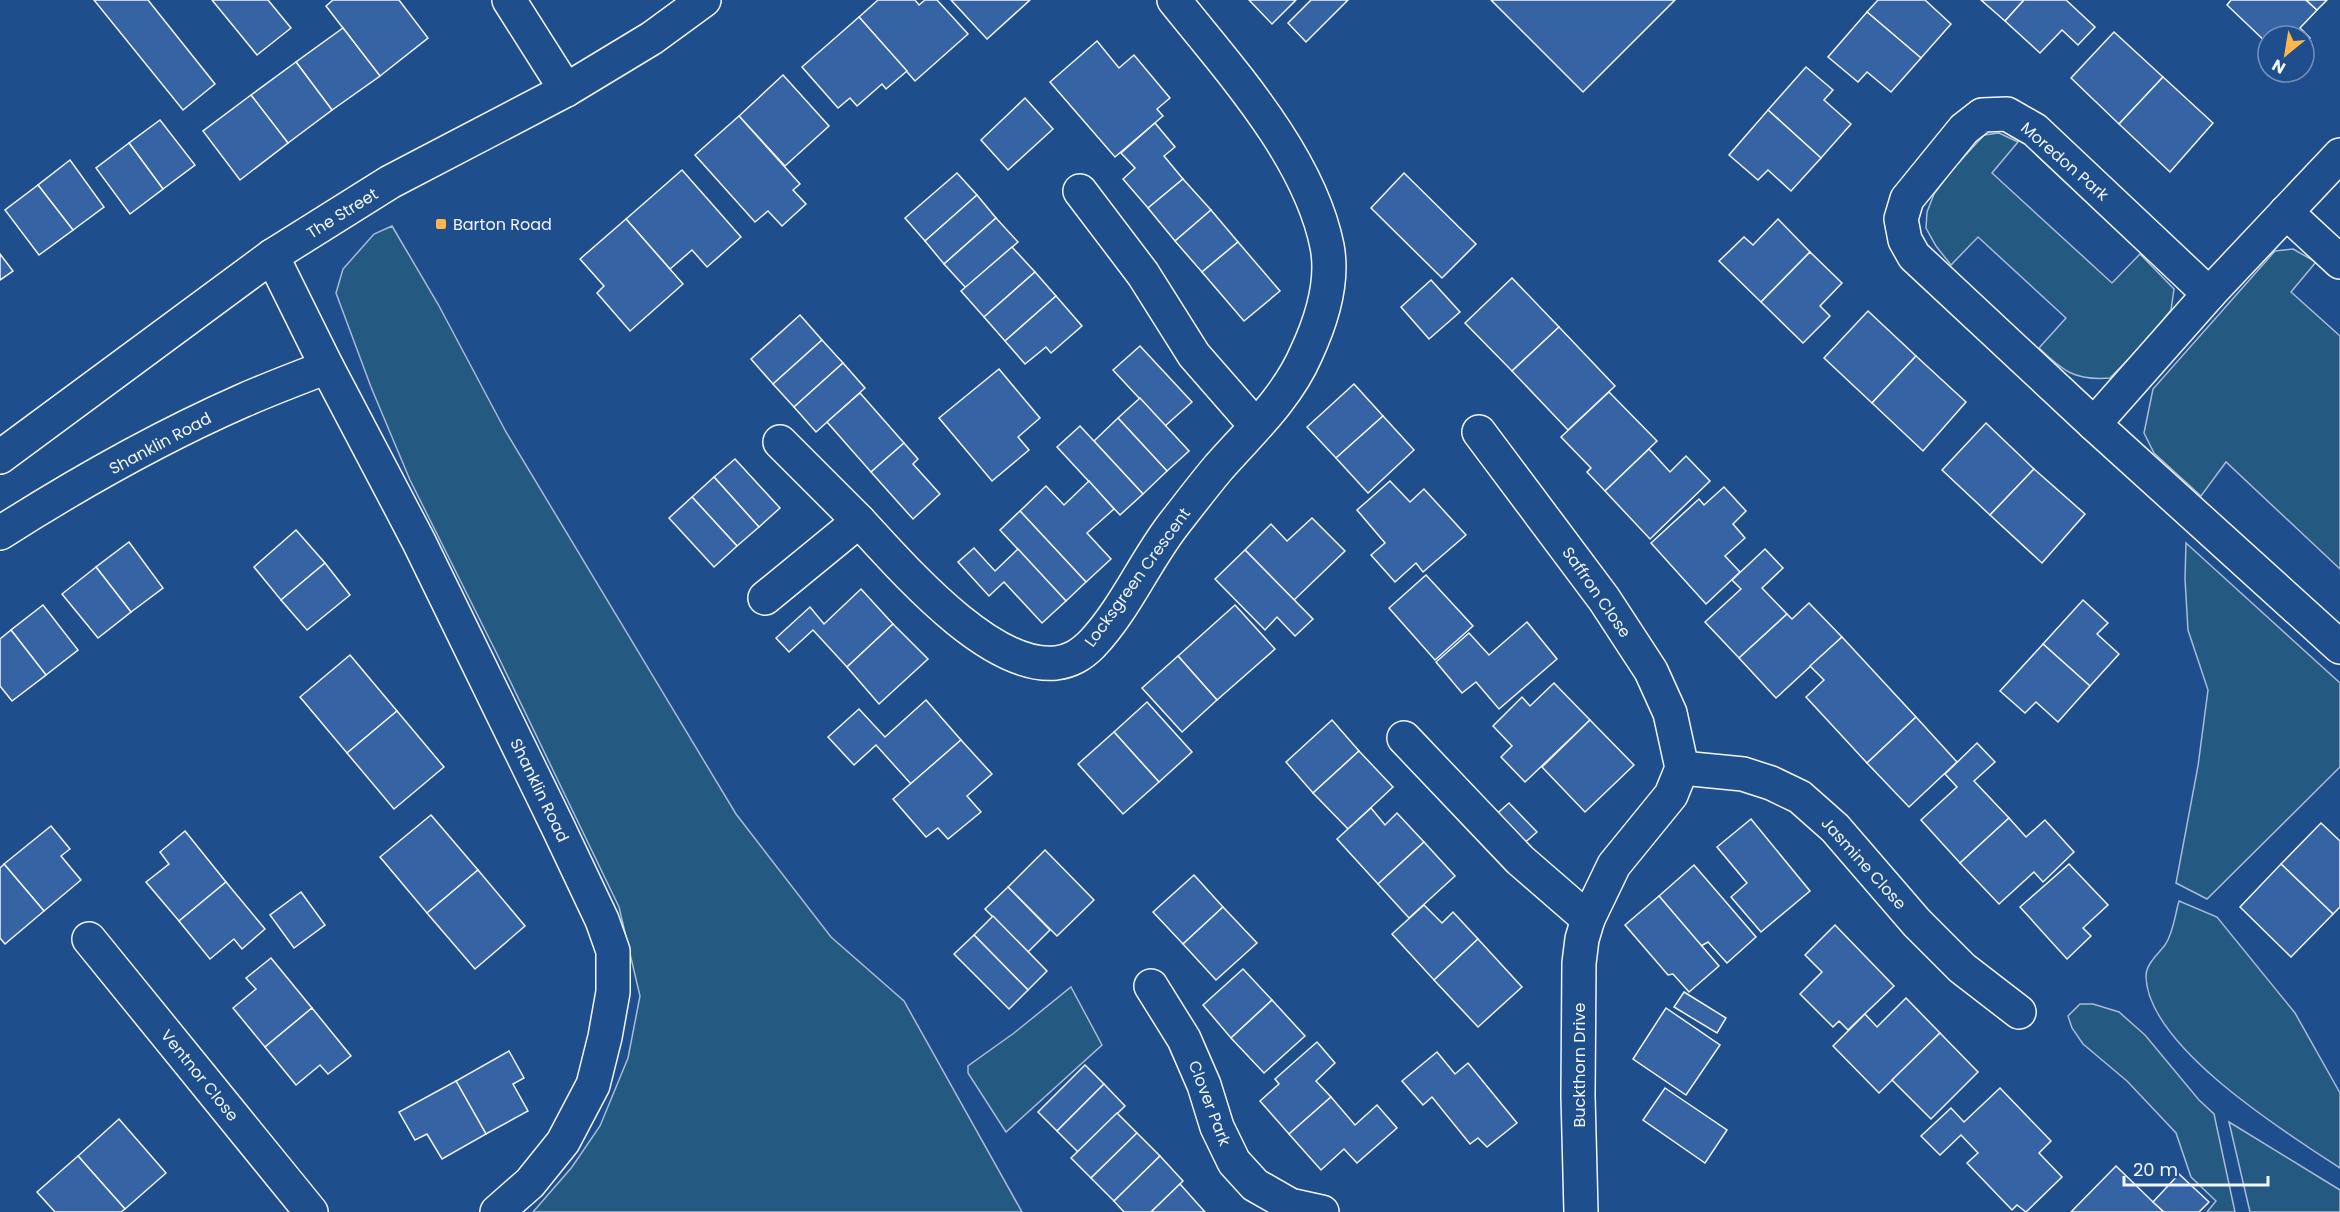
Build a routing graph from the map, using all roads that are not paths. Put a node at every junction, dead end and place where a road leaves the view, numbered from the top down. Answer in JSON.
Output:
{"nodes":[{"id":1,"x":509,"y":0,"type":"edge"},
{"id":2,"x":704,"y":0,"type":"edge"},
{"id":3,"x":1174,"y":0,"type":"edge"},
{"id":4,"x":566,"y":90,"type":"junction"},
{"id":5,"x":2340,"y":155,"type":"edge"},
{"id":6,"x":1080,"y":191,"type":"dead end"},
{"id":7,"x":2286,"y":212,"type":"junction"},
{"id":8,"x":272,"y":256,"type":"junction"},
{"id":9,"x":2340,"y":262,"type":"edge"},
{"id":10,"x":2209,"y":294,"type":"junction"},
{"id":11,"x":327,"y":367,"type":"junction"},
{"id":12,"x":2094,"y":424,"type":"junction"},
{"id":13,"x":1256,"y":426,"type":"junction"},
{"id":14,"x":1479,"y":432,"type":"dead end"},
{"id":15,"x":780,"y":442,"type":"dead end"},
{"id":16,"x":0,"y":457,"type":"edge"},
{"id":17,"x":859,"y":521,"type":"junction"},
{"id":18,"x":0,"y":533,"type":"edge"},
{"id":19,"x":765,"y":598,"type":"dead end"},
{"id":20,"x":2340,"y":647,"type":"edge"},
{"id":21,"x":1404,"y":738,"type":"dead end"},
{"id":22,"x":1682,"y":768,"type":"junction"},
{"id":23,"x":1588,"y":919,"type":"junction"},
{"id":24,"x":89,"y":939,"type":"dead end"},
{"id":25,"x":1151,"y":986,"type":"dead end"},
{"id":26,"x":2019,"y":1012,"type":"dead end"},
{"id":27,"x":311,"y":1212,"type":"edge"},
{"id":28,"x":497,"y":1212,"type":"edge"},
{"id":29,"x":1322,"y":1212,"type":"edge"},
{"id":30,"x":1581,"y":1212,"type":"edge"}],
"edges":[{"from":1,"to":4,"type":"street"},
{"from":2,"to":4,"type":"street","name":"The Street"},
{"from":3,"to":13,"type":"street","name":"Locksgreen Crescent"},
{"from":4,"to":8,"type":"street","name":"The Street"},
{"from":5,"to":7,"type":"street"},
{"from":6,"to":13,"type":"street"},
{"from":7,"to":9,"type":"street"},
{"from":7,"to":10,"type":"street"},
{"from":8,"to":11,"type":"street","name":"Shanklin Road"},
{"from":8,"to":16,"type":"street","name":"The Street"},
{"from":10,"to":12,"type":"street"},
{"from":10,"to":12,"type":"street","name":"Moredon Park"},
{"from":11,"to":18,"type":"street","name":"Shanklin Road"},
{"from":11,"to":28,"type":"street","name":"Shanklin Road"},
{"from":12,"to":20,"type":"street","name":"Moredon Park"},
{"from":13,"to":17,"type":"street","name":"Locksgreen Crescent"},
{"from":14,"to":22,"type":"street","name":"Saffron Close"},
{"from":15,"to":17,"type":"street","name":"Locksgreen Crescent"},
{"from":17,"to":19,"type":"street"},
{"from":21,"to":23,"type":"street"},
{"from":22,"to":23,"type":"street","name":"Buckthorn Drive"},
{"from":22,"to":26,"type":"street","name":"Jasmine Close"},
{"from":23,"to":30,"type":"street","name":"Buckthorn Drive"},
{"from":24,"to":27,"type":"street","name":"Ventnor Close"},
{"from":25,"to":29,"type":"street","name":"Clover Park"}]}
